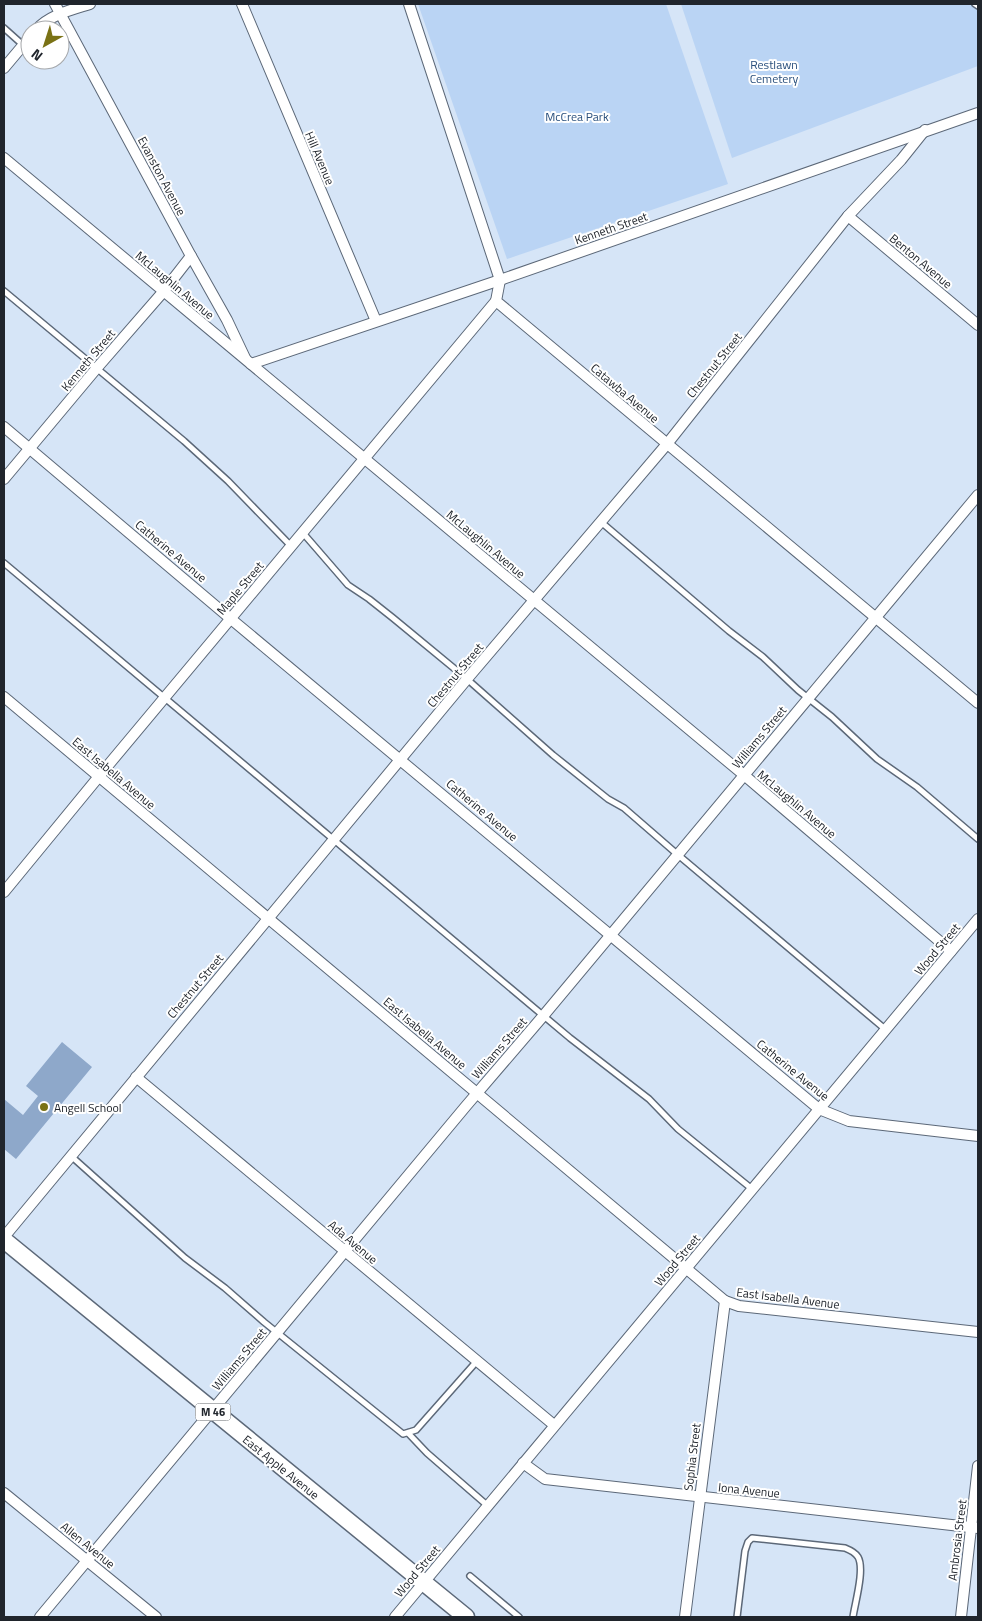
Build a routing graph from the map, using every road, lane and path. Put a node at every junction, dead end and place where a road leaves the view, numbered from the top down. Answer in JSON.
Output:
{"nodes":[{"id":1,"x":54,"y":4,"type":"edge"},
{"id":2,"x":90,"y":4,"type":"edge"},
{"id":3,"x":242,"y":4,"type":"edge"},
{"id":4,"x":409,"y":4,"type":"edge"},
{"id":5,"x":60,"y":14,"type":"junction"},
{"id":6,"x":48,"y":20,"type":"edge"},
{"id":7,"x":4,"y":28,"type":"edge"},
{"id":8,"x":20,"y":37,"type":"edge"},
{"id":9,"x":20,"y":49,"type":"edge"},
{"id":10,"x":4,"y":68,"type":"edge"},
{"id":11,"x":978,"y":113,"type":"edge"},
{"id":12,"x":925,"y":130,"type":"junction"},
{"id":13,"x":4,"y":158,"type":"edge"},
{"id":14,"x":848,"y":216,"type":"junction"},
{"id":15,"x":191,"y":256,"type":"junction"},
{"id":16,"x":500,"y":280,"type":"junction"},
{"id":17,"x":4,"y":291,"type":"edge"},
{"id":18,"x":163,"y":292,"type":"junction"},
{"id":19,"x":496,"y":301,"type":"junction"},
{"id":20,"x":376,"y":321,"type":"junction"},
{"id":21,"x":978,"y":325,"type":"edge"},
{"id":22,"x":249,"y":363,"type":"junction"},
{"id":23,"x":96,"y":369,"type":"junction"},
{"id":24,"x":4,"y":427,"type":"edge"},
{"id":25,"x":667,"y":444,"type":"junction"},
{"id":26,"x":30,"y":448,"type":"junction"},
{"id":27,"x":364,"y":459,"type":"junction"},
{"id":28,"x":4,"y":480,"type":"edge"},
{"id":29,"x":978,"y":495,"type":"edge"},
{"id":30,"x":601,"y":522,"type":"junction"},
{"id":31,"x":303,"y":533,"type":"junction"},
{"id":32,"x":291,"y":546,"type":"junction"},
{"id":33,"x":4,"y":563,"type":"edge"},
{"id":34,"x":535,"y":601,"type":"junction"},
{"id":35,"x":231,"y":618,"type":"junction"},
{"id":36,"x":875,"y":619,"type":"junction"},
{"id":37,"x":467,"y":680,"type":"junction"},
{"id":38,"x":4,"y":697,"type":"edge"},
{"id":39,"x":165,"y":697,"type":"junction"},
{"id":40,"x":808,"y":698,"type":"junction"},
{"id":41,"x":978,"y":704,"type":"edge"},
{"id":42,"x":402,"y":760,"type":"junction"},
{"id":43,"x":744,"y":775,"type":"junction"},
{"id":44,"x":99,"y":777,"type":"junction"},
{"id":45,"x":978,"y":839,"type":"edge"},
{"id":46,"x":334,"y":840,"type":"junction"},
{"id":47,"x":677,"y":854,"type":"junction"},
{"id":48,"x":4,"y":892,"type":"edge"},
{"id":49,"x":268,"y":918,"type":"junction"},
{"id":50,"x":978,"y":919,"type":"edge"},
{"id":51,"x":611,"y":934,"type":"junction"},
{"id":52,"x":951,"y":951,"type":"junction"},
{"id":53,"x":544,"y":1015,"type":"junction"},
{"id":54,"x":886,"y":1029,"type":"junction"},
{"id":55,"x":136,"y":1077,"type":"junction"},
{"id":56,"x":477,"y":1093,"type":"junction"},
{"id":57,"x":819,"y":1109,"type":"junction"},
{"id":58,"x":978,"y":1136,"type":"edge"},
{"id":59,"x":71,"y":1156,"type":"junction"},
{"id":60,"x":753,"y":1190,"type":"junction"},
{"id":61,"x":4,"y":1238,"type":"edge"},
{"id":62,"x":345,"y":1251,"type":"junction"},
{"id":63,"x":686,"y":1268,"type":"junction"},
{"id":64,"x":725,"y":1301,"type":"junction"},
{"id":65,"x":277,"y":1332,"type":"junction"},
{"id":66,"x":978,"y":1332,"type":"edge"},
{"id":67,"x":477,"y":1360,"type":"junction"},
{"id":68,"x":212,"y":1411,"type":"junction"},
{"id":69,"x":554,"y":1425,"type":"junction"},
{"id":70,"x":408,"y":1433,"type":"junction"},
{"id":71,"x":523,"y":1463,"type":"junction"},
{"id":72,"x":978,"y":1466,"type":"edge"},
{"id":73,"x":4,"y":1493,"type":"edge"},
{"id":74,"x":700,"y":1497,"type":"junction"},
{"id":75,"x":488,"y":1506,"type":"junction"},
{"id":76,"x":975,"y":1527,"type":"edge"},
{"id":77,"x":87,"y":1560,"type":"junction"},
{"id":78,"x":470,"y":1576,"type":"dead end"},
{"id":79,"x":424,"y":1583,"type":"junction"},
{"id":80,"x":40,"y":1617,"type":"edge"},
{"id":81,"x":156,"y":1617,"type":"edge"},
{"id":82,"x":395,"y":1617,"type":"edge"},
{"id":83,"x":466,"y":1617,"type":"edge"},
{"id":84,"x":519,"y":1617,"type":"edge"},
{"id":85,"x":685,"y":1617,"type":"edge"},
{"id":86,"x":737,"y":1617,"type":"edge"},
{"id":87,"x":853,"y":1617,"type":"edge"},
{"id":88,"x":961,"y":1617,"type":"edge"}],
"edges":[{"from":1,"to":5,"type":"street","name":"Evanston Avenue"},
{"from":2,"to":5,"type":"street"},
{"from":3,"to":20,"type":"street","name":"Hill Avenue"},
{"from":4,"to":16,"type":"street"},
{"from":5,"to":6,"type":"street"},
{"from":5,"to":15,"type":"street","name":"Evanston Avenue"},
{"from":7,"to":8,"type":"lane"},
{"from":9,"to":10,"type":"street"},
{"from":11,"to":12,"type":"street","name":"Kenneth Street"},
{"from":12,"to":14,"type":"street","name":"Chestnut Street"},
{"from":12,"to":16,"type":"street","name":"Kenneth Street"},
{"from":13,"to":18,"type":"street","name":"McLaughlin Avenue"},
{"from":14,"to":21,"type":"street","name":"Benton Avenue"},
{"from":14,"to":25,"type":"street","name":"Chestnut Street"},
{"from":15,"to":18,"type":"street","name":"Kenneth Street"},
{"from":15,"to":22,"type":"street","name":"Evanston Avenue"},
{"from":16,"to":19,"type":"street"},
{"from":16,"to":20,"type":"street","name":"Kenneth Street"},
{"from":17,"to":23,"type":"lane"},
{"from":18,"to":22,"type":"street","name":"McLaughlin Avenue"},
{"from":18,"to":23,"type":"street","name":"Kenneth Street"},
{"from":19,"to":25,"type":"street","name":"Catawba Avenue"},
{"from":19,"to":27,"type":"street","name":"Maple Street"},
{"from":20,"to":22,"type":"street","name":"Kenneth Street"},
{"from":22,"to":27,"type":"street","name":"McLaughlin Avenue"},
{"from":23,"to":26,"type":"street","name":"Kenneth Street"},
{"from":23,"to":32,"type":"lane"},
{"from":24,"to":26,"type":"street","name":"Catherine Avenue"},
{"from":25,"to":30,"type":"street","name":"Chestnut Street"},
{"from":25,"to":36,"type":"street","name":"Catawba Avenue"},
{"from":26,"to":28,"type":"street","name":"Kenneth Street"},
{"from":26,"to":35,"type":"street","name":"Catherine Avenue"},
{"from":27,"to":31,"type":"street","name":"Maple Street"},
{"from":27,"to":34,"type":"street","name":"McLaughlin Avenue"},
{"from":29,"to":36,"type":"street","name":"Williams Street"},
{"from":30,"to":34,"type":"street","name":"Chestnut Street"},
{"from":30,"to":40,"type":"lane"},
{"from":31,"to":32,"type":"street","name":"Maple Street"},
{"from":31,"to":37,"type":"lane"},
{"from":32,"to":35,"type":"street","name":"Maple Street"},
{"from":33,"to":39,"type":"lane"},
{"from":34,"to":37,"type":"street","name":"Chestnut Street"},
{"from":34,"to":43,"type":"street","name":"McLaughlin Avenue"},
{"from":35,"to":39,"type":"street","name":"Maple Street"},
{"from":35,"to":42,"type":"street","name":"Catherine Avenue"},
{"from":36,"to":40,"type":"street","name":"Williams Street"},
{"from":36,"to":41,"type":"street","name":"Catawba Avenue"},
{"from":37,"to":42,"type":"street","name":"Chestnut Street"},
{"from":37,"to":47,"type":"lane"},
{"from":38,"to":44,"type":"street","name":"East Isabella Avenue"},
{"from":39,"to":44,"type":"street","name":"Maple Street"},
{"from":39,"to":46,"type":"lane"},
{"from":40,"to":43,"type":"street","name":"Williams Street"},
{"from":40,"to":45,"type":"lane"},
{"from":42,"to":46,"type":"street","name":"Chestnut Street"},
{"from":42,"to":51,"type":"street","name":"Catherine Avenue"},
{"from":43,"to":47,"type":"street","name":"Williams Street"},
{"from":43,"to":52,"type":"street","name":"McLaughlin Avenue"},
{"from":44,"to":48,"type":"street","name":"Maple Street"},
{"from":44,"to":49,"type":"street","name":"East Isabella Avenue"},
{"from":46,"to":49,"type":"street","name":"Chestnut Street"},
{"from":46,"to":53,"type":"lane"},
{"from":47,"to":51,"type":"street","name":"Williams Street"},
{"from":47,"to":54,"type":"lane"},
{"from":49,"to":55,"type":"street","name":"Chestnut Street"},
{"from":49,"to":56,"type":"street","name":"East Isabella Avenue"},
{"from":50,"to":52,"type":"street","name":"Wood Street"},
{"from":51,"to":53,"type":"street","name":"Williams Street"},
{"from":51,"to":57,"type":"street","name":"Catherine Avenue"},
{"from":52,"to":54,"type":"street","name":"Wood Street"},
{"from":53,"to":56,"type":"street","name":"Williams Street"},
{"from":53,"to":60,"type":"lane"},
{"from":54,"to":57,"type":"street","name":"Wood Street"},
{"from":55,"to":59,"type":"street","name":"Chestnut Street"},
{"from":55,"to":62,"type":"street","name":"Ada Avenue"},
{"from":56,"to":62,"type":"street","name":"Williams Street"},
{"from":56,"to":63,"type":"street","name":"East Isabella Avenue"},
{"from":57,"to":58,"type":"street","name":"Catherine Avenue"},
{"from":57,"to":60,"type":"street","name":"Wood Street"},
{"from":59,"to":61,"type":"street","name":"Chestnut Street"},
{"from":59,"to":65,"type":"lane"},
{"from":60,"to":63,"type":"street","name":"Wood Street"},
{"from":61,"to":68,"type":"main road","name":"East Apple Avenue","number":"M 46"},
{"from":62,"to":65,"type":"street","name":"Williams Street"},
{"from":62,"to":67,"type":"street","name":"Ada Avenue"},
{"from":63,"to":64,"type":"street","name":"East Isabella Avenue"},
{"from":63,"to":69,"type":"street","name":"Wood Street"},
{"from":64,"to":66,"type":"street","name":"East Isabella Avenue"},
{"from":64,"to":74,"type":"street","name":"Sophia Street"},
{"from":65,"to":68,"type":"street","name":"Williams Street"},
{"from":65,"to":70,"type":"lane"},
{"from":67,"to":69,"type":"street","name":"Ada Avenue"},
{"from":67,"to":70,"type":"lane"},
{"from":68,"to":77,"type":"street","name":"Williams Street"},
{"from":68,"to":79,"type":"main road","name":"East Apple Avenue","number":"M 46"},
{"from":69,"to":71,"type":"street","name":"Wood Street"},
{"from":70,"to":75,"type":"lane"},
{"from":71,"to":74,"type":"street","name":"Iona Avenue"},
{"from":71,"to":75,"type":"street","name":"Wood Street"},
{"from":72,"to":76,"type":"street","name":"Ambrosia Street"},
{"from":73,"to":77,"type":"street","name":"Allen Avenue"},
{"from":74,"to":76,"type":"street","name":"Iona Avenue"},
{"from":74,"to":85,"type":"street","name":"Sophia Street"},
{"from":75,"to":79,"type":"street","name":"Wood Street"},
{"from":76,"to":88,"type":"street","name":"Ambrosia Street"},
{"from":77,"to":80,"type":"street","name":"Williams Street"},
{"from":77,"to":81,"type":"street","name":"Allen Avenue"},
{"from":78,"to":84,"type":"lane"},
{"from":79,"to":82,"type":"street","name":"Wood Street"},
{"from":79,"to":83,"type":"main road","name":"East Apple Avenue","number":"M 46"},
{"from":86,"to":87,"type":"lane"}]}
